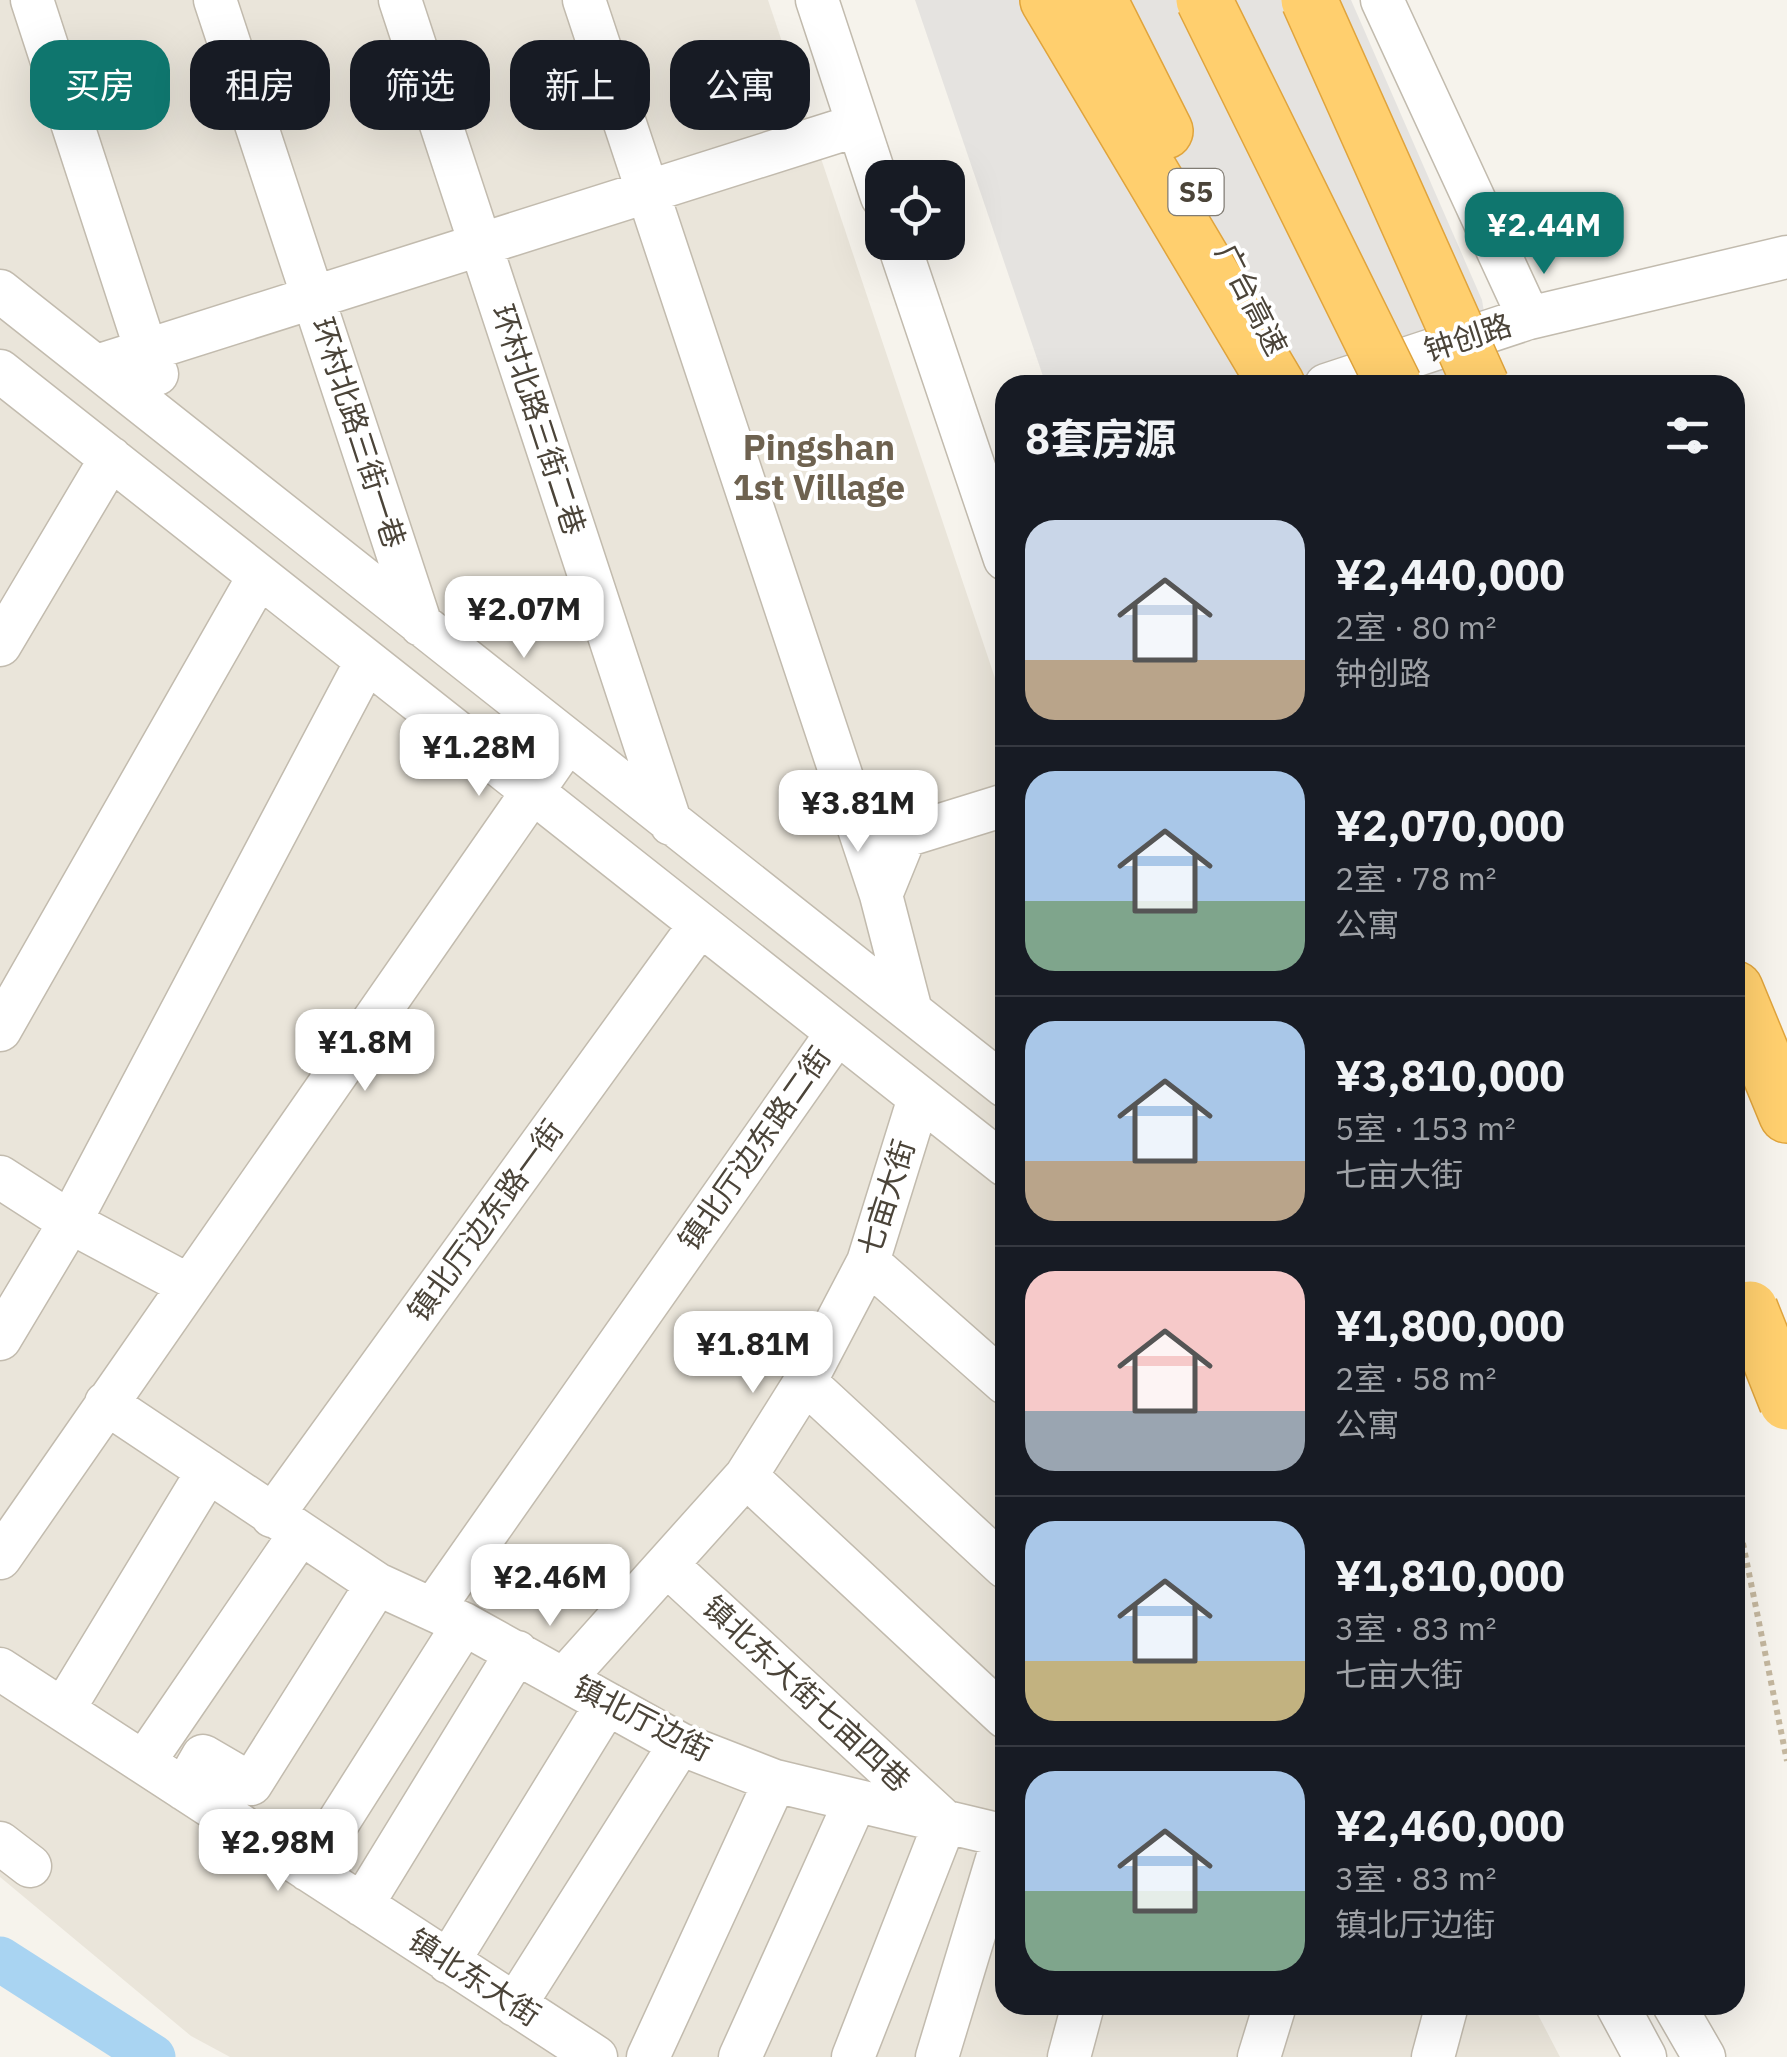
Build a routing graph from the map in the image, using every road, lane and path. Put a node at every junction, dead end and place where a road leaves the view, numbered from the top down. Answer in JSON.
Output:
{"nodes":[{"id":1,"x":32,"y":0,"type":"edge"},
{"id":2,"x":215,"y":0,"type":"edge"},
{"id":3,"x":400,"y":0,"type":"edge"},
{"id":4,"x":584,"y":0,"type":"edge"},
{"id":5,"x":817,"y":0,"type":"edge"},
{"id":6,"x":1048,"y":0,"type":"edge"},
{"id":7,"x":1099,"y":0,"type":"edge"},
{"id":8,"x":1204,"y":0,"type":"edge"},
{"id":9,"x":1309,"y":0,"type":"edge"},
{"id":10,"x":1382,"y":0,"type":"edge"},
{"id":11,"x":858,"y":125,"type":"junction"},
{"id":12,"x":870,"y":160,"type":"edge"},
{"id":13,"x":648,"y":192,"type":"junction"},
{"id":14,"x":480,"y":244,"type":"junction"},
{"id":15,"x":1787,"y":257,"type":"edge"},
{"id":16,"x":905,"y":260,"type":"edge"},
{"id":17,"x":0,"y":290,"type":"edge"},
{"id":18,"x":313,"y":297,"type":"junction"},
{"id":19,"x":1529,"y":318,"type":"junction"},
{"id":20,"x":146,"y":350,"type":"junction"},
{"id":21,"x":97,"y":366,"type":"junction"},
{"id":22,"x":0,"y":371,"type":"edge"},
{"id":23,"x":1271,"y":375,"type":"edge"},
{"id":24,"x":1289,"y":375,"type":"edge"},
{"id":25,"x":1356,"y":375,"type":"edge"},
{"id":26,"x":1389,"y":375,"type":"edge"},
{"id":27,"x":1477,"y":375,"type":"edge"},
{"id":28,"x":185,"y":436,"type":"junction"},
{"id":29,"x":111,"y":458,"type":"junction"},
{"id":30,"x":995,"y":495,"type":"edge"},
{"id":31,"x":258,"y":576,"type":"junction"},
{"id":32,"x":421,"y":625,"type":"junction"},
{"id":33,"x":0,"y":645,"type":"edge"},
{"id":34,"x":366,"y":662,"type":"junction"},
{"id":35,"x":567,"y":742,"type":"junction"},
{"id":36,"x":530,"y":793,"type":"junction"},
{"id":37,"x":995,"y":808,"type":"edge"},
{"id":38,"x":671,"y":824,"type":"junction"},
{"id":39,"x":881,"y":895,"type":"junction"},
{"id":40,"x":699,"y":926,"type":"junction"},
{"id":41,"x":910,"y":1011,"type":"junction"},
{"id":42,"x":1745,"y":1013,"type":"edge"},
{"id":43,"x":0,"y":1030,"type":"edge"},
{"id":44,"x":836,"y":1033,"type":"junction"},
{"id":45,"x":1745,"y":1069,"type":"edge"},
{"id":46,"x":995,"y":1078,"type":"edge"},
{"id":47,"x":918,"y":1098,"type":"junction"},
{"id":48,"x":1787,"y":1115,"type":"edge"},
{"id":49,"x":1787,"y":1150,"type":"edge"},
{"id":50,"x":995,"y":1157,"type":"edge"},
{"id":51,"x":0,"y":1177,"type":"edge"},
{"id":52,"x":70,"y":1222,"type":"junction"},
{"id":53,"x":868,"y":1262,"type":"junction"},
{"id":54,"x":188,"y":1285,"type":"junction"},
{"id":55,"x":1745,"y":1300,"type":"edge"},
{"id":56,"x":1745,"y":1301,"type":"edge"},
{"id":57,"x":0,"y":1339,"type":"edge"},
{"id":58,"x":995,"y":1374,"type":"edge"},
{"id":59,"x":805,"y":1382,"type":"junction"},
{"id":60,"x":1787,"y":1386,"type":"edge"},
{"id":61,"x":1787,"y":1402,"type":"edge"},
{"id":62,"x":106,"y":1404,"type":"junction"},
{"id":63,"x":208,"y":1471,"type":"junction"},
{"id":64,"x":746,"y":1476,"type":"junction"},
{"id":65,"x":286,"y":1525,"type":"junction"},
{"id":66,"x":1745,"y":1553,"type":"edge"},
{"id":67,"x":0,"y":1558,"type":"edge"},
{"id":68,"x":995,"y":1558,"type":"edge"},
{"id":69,"x":668,"y":1566,"type":"junction"},
{"id":70,"x":377,"y":1584,"type":"junction"},
{"id":71,"x":449,"y":1616,"type":"junction"},
{"id":72,"x":518,"y":1652,"type":"junction"},
{"id":73,"x":0,"y":1669,"type":"edge"},
{"id":74,"x":564,"y":1679,"type":"junction"},
{"id":75,"x":606,"y":1705,"type":"junction"},
{"id":76,"x":995,"y":1708,"type":"edge"},
{"id":77,"x":63,"y":1710,"type":"junction"},
{"id":78,"x":680,"y":1744,"type":"junction"},
{"id":79,"x":1787,"y":1761,"type":"edge"},
{"id":80,"x":144,"y":1762,"type":"junction"},
{"id":81,"x":775,"y":1781,"type":"junction"},
{"id":82,"x":184,"y":1789,"type":"junction"},
{"id":83,"x":855,"y":1802,"type":"junction"},
{"id":84,"x":945,"y":1822,"type":"junction"},
{"id":85,"x":995,"y":1834,"type":"edge"},
{"id":86,"x":995,"y":1866,"type":"edge"},
{"id":87,"x":308,"y":1870,"type":"junction"},
{"id":88,"x":362,"y":1905,"type":"junction"},
{"id":89,"x":448,"y":1962,"type":"junction"},
{"id":90,"x":515,"y":2005,"type":"junction"},
{"id":91,"x":1080,"y":2015,"type":"edge"},
{"id":92,"x":1272,"y":2015,"type":"edge"},
{"id":93,"x":1444,"y":2015,"type":"edge"},
{"id":94,"x":1680,"y":2015,"type":"edge"},
{"id":95,"x":596,"y":2057,"type":"edge"},
{"id":96,"x":648,"y":2057,"type":"edge"},
{"id":97,"x":740,"y":2057,"type":"edge"},
{"id":98,"x":853,"y":2057,"type":"edge"},
{"id":99,"x":938,"y":2057,"type":"edge"},
{"id":100,"x":1068,"y":2057,"type":"edge"},
{"id":101,"x":1259,"y":2057,"type":"edge"},
{"id":102,"x":1433,"y":2057,"type":"edge"},
{"id":103,"x":1704,"y":2057,"type":"edge"}],
"edges":[{"from":1,"to":20,"type":"street"},
{"from":2,"to":18,"type":"street","name":"环村北路三街一巷"},
{"from":3,"to":14,"type":"street","name":"环村北路三街二巷"},
{"from":4,"to":13,"type":"street"},
{"from":5,"to":11,"type":"street"},
{"from":6,"to":23,"type":"highway"},
{"from":7,"to":24,"type":"highway","name":"广台高速","number":"S5"},
{"from":8,"to":26,"type":"highway","bridge":true},
{"from":9,"to":27,"type":"highway","bridge":true},
{"from":10,"to":19,"type":"street"},
{"from":11,"to":12,"type":"street"},
{"from":11,"to":13,"type":"street"},
{"from":13,"to":14,"type":"street"},
{"from":13,"to":39,"type":"street"},
{"from":14,"to":18,"type":"street"},
{"from":14,"to":38,"type":"street","name":"环村北路三街二巷"},
{"from":15,"to":19,"type":"street","name":"钟创路"},
{"from":16,"to":30,"type":"street"},
{"from":17,"to":21,"type":"street"},
{"from":18,"to":20,"type":"street"},
{"from":18,"to":32,"type":"street","name":"环村北路三街一巷"},
{"from":19,"to":25,"type":"street","name":"钟创路"},
{"from":20,"to":21,"type":"street"},
{"from":20,"to":28,"type":"street"},
{"from":21,"to":28,"type":"street"},
{"from":22,"to":29,"type":"street"},
{"from":28,"to":32,"type":"street"},
{"from":29,"to":31,"type":"street"},
{"from":29,"to":33,"type":"street"},
{"from":31,"to":34,"type":"street"},
{"from":31,"to":43,"type":"street"},
{"from":32,"to":35,"type":"street"},
{"from":34,"to":36,"type":"street"},
{"from":34,"to":52,"type":"street"},
{"from":35,"to":36,"type":"street"},
{"from":35,"to":38,"type":"street"},
{"from":36,"to":40,"type":"street"},
{"from":36,"to":54,"type":"street"},
{"from":37,"to":39,"type":"street"},
{"from":38,"to":41,"type":"street"},
{"from":39,"to":41,"type":"street"},
{"from":40,"to":44,"type":"street"},
{"from":40,"to":65,"type":"street","name":"镇北厅边东路一街"},
{"from":41,"to":46,"type":"street"},
{"from":42,"to":48,"type":"highway"},
{"from":44,"to":47,"type":"street"},
{"from":44,"to":71,"type":"street","name":"镇北厅边东路二街"},
{"from":45,"to":49,"type":"highway"},
{"from":47,"to":50,"type":"street"},
{"from":47,"to":53,"type":"street","name":"七亩大街"},
{"from":51,"to":52,"type":"street"},
{"from":52,"to":54,"type":"street"},
{"from":52,"to":57,"type":"street"},
{"from":53,"to":58,"type":"street"},
{"from":53,"to":59,"type":"street","name":"七亩大街"},
{"from":54,"to":62,"type":"street"},
{"from":55,"to":60,"type":"highway","bridge":true},
{"from":56,"to":61,"type":"highway","bridge":true},
{"from":59,"to":64,"type":"street","name":"七亩大街"},
{"from":59,"to":68,"type":"street"},
{"from":62,"to":63,"type":"street","name":"镇北厅边街"},
{"from":62,"to":67,"type":"street"},
{"from":63,"to":65,"type":"street","name":"镇北厅边街"},
{"from":63,"to":77,"type":"street"},
{"from":64,"to":69,"type":"street","name":"七亩大街"},
{"from":64,"to":76,"type":"street"},
{"from":65,"to":70,"type":"street","name":"镇北厅边街"},
{"from":65,"to":80,"type":"street","name":"镇北厅边东路一街"},
{"from":66,"to":79,"type":"path"},
{"from":69,"to":74,"type":"street","name":"七亩大街"},
{"from":69,"to":84,"type":"street","name":"镇北东大街七亩四巷"},
{"from":70,"to":71,"type":"street","name":"镇北厅边街"},
{"from":70,"to":82,"type":"street"},
{"from":71,"to":72,"type":"street","name":"镇北厅边街"},
{"from":71,"to":87,"type":"street","name":"镇北厅边东路二街"},
{"from":72,"to":74,"type":"street","name":"镇北厅边街"},
{"from":72,"to":88,"type":"street"},
{"from":73,"to":77,"type":"street","name":"镇北东大街"},
{"from":74,"to":75,"type":"street","name":"镇北厅边街"},
{"from":75,"to":78,"type":"street","name":"镇北厅边街"},
{"from":75,"to":89,"type":"street"},
{"from":77,"to":80,"type":"street","name":"镇北东大街"},
{"from":78,"to":81,"type":"street","name":"镇北厅边街"},
{"from":78,"to":90,"type":"street"},
{"from":80,"to":82,"type":"street","name":"镇北东大街"},
{"from":81,"to":83,"type":"street","name":"镇北厅边街"},
{"from":81,"to":96,"type":"street"},
{"from":82,"to":87,"type":"street","name":"镇北东大街"},
{"from":83,"to":84,"type":"street","name":"镇北厅边街"},
{"from":83,"to":97,"type":"street"},
{"from":84,"to":85,"type":"street","name":"镇北厅边街"},
{"from":84,"to":98,"type":"street"},
{"from":86,"to":99,"type":"street"},
{"from":87,"to":88,"type":"street","name":"镇北东大街"},
{"from":88,"to":89,"type":"street","name":"镇北东大街"},
{"from":89,"to":90,"type":"street","name":"镇北东大街"},
{"from":90,"to":95,"type":"street","name":"镇北东大街"},
{"from":91,"to":100,"type":"street"},
{"from":92,"to":101,"type":"street"},
{"from":93,"to":102,"type":"street"},
{"from":94,"to":103,"type":"street"}]}
